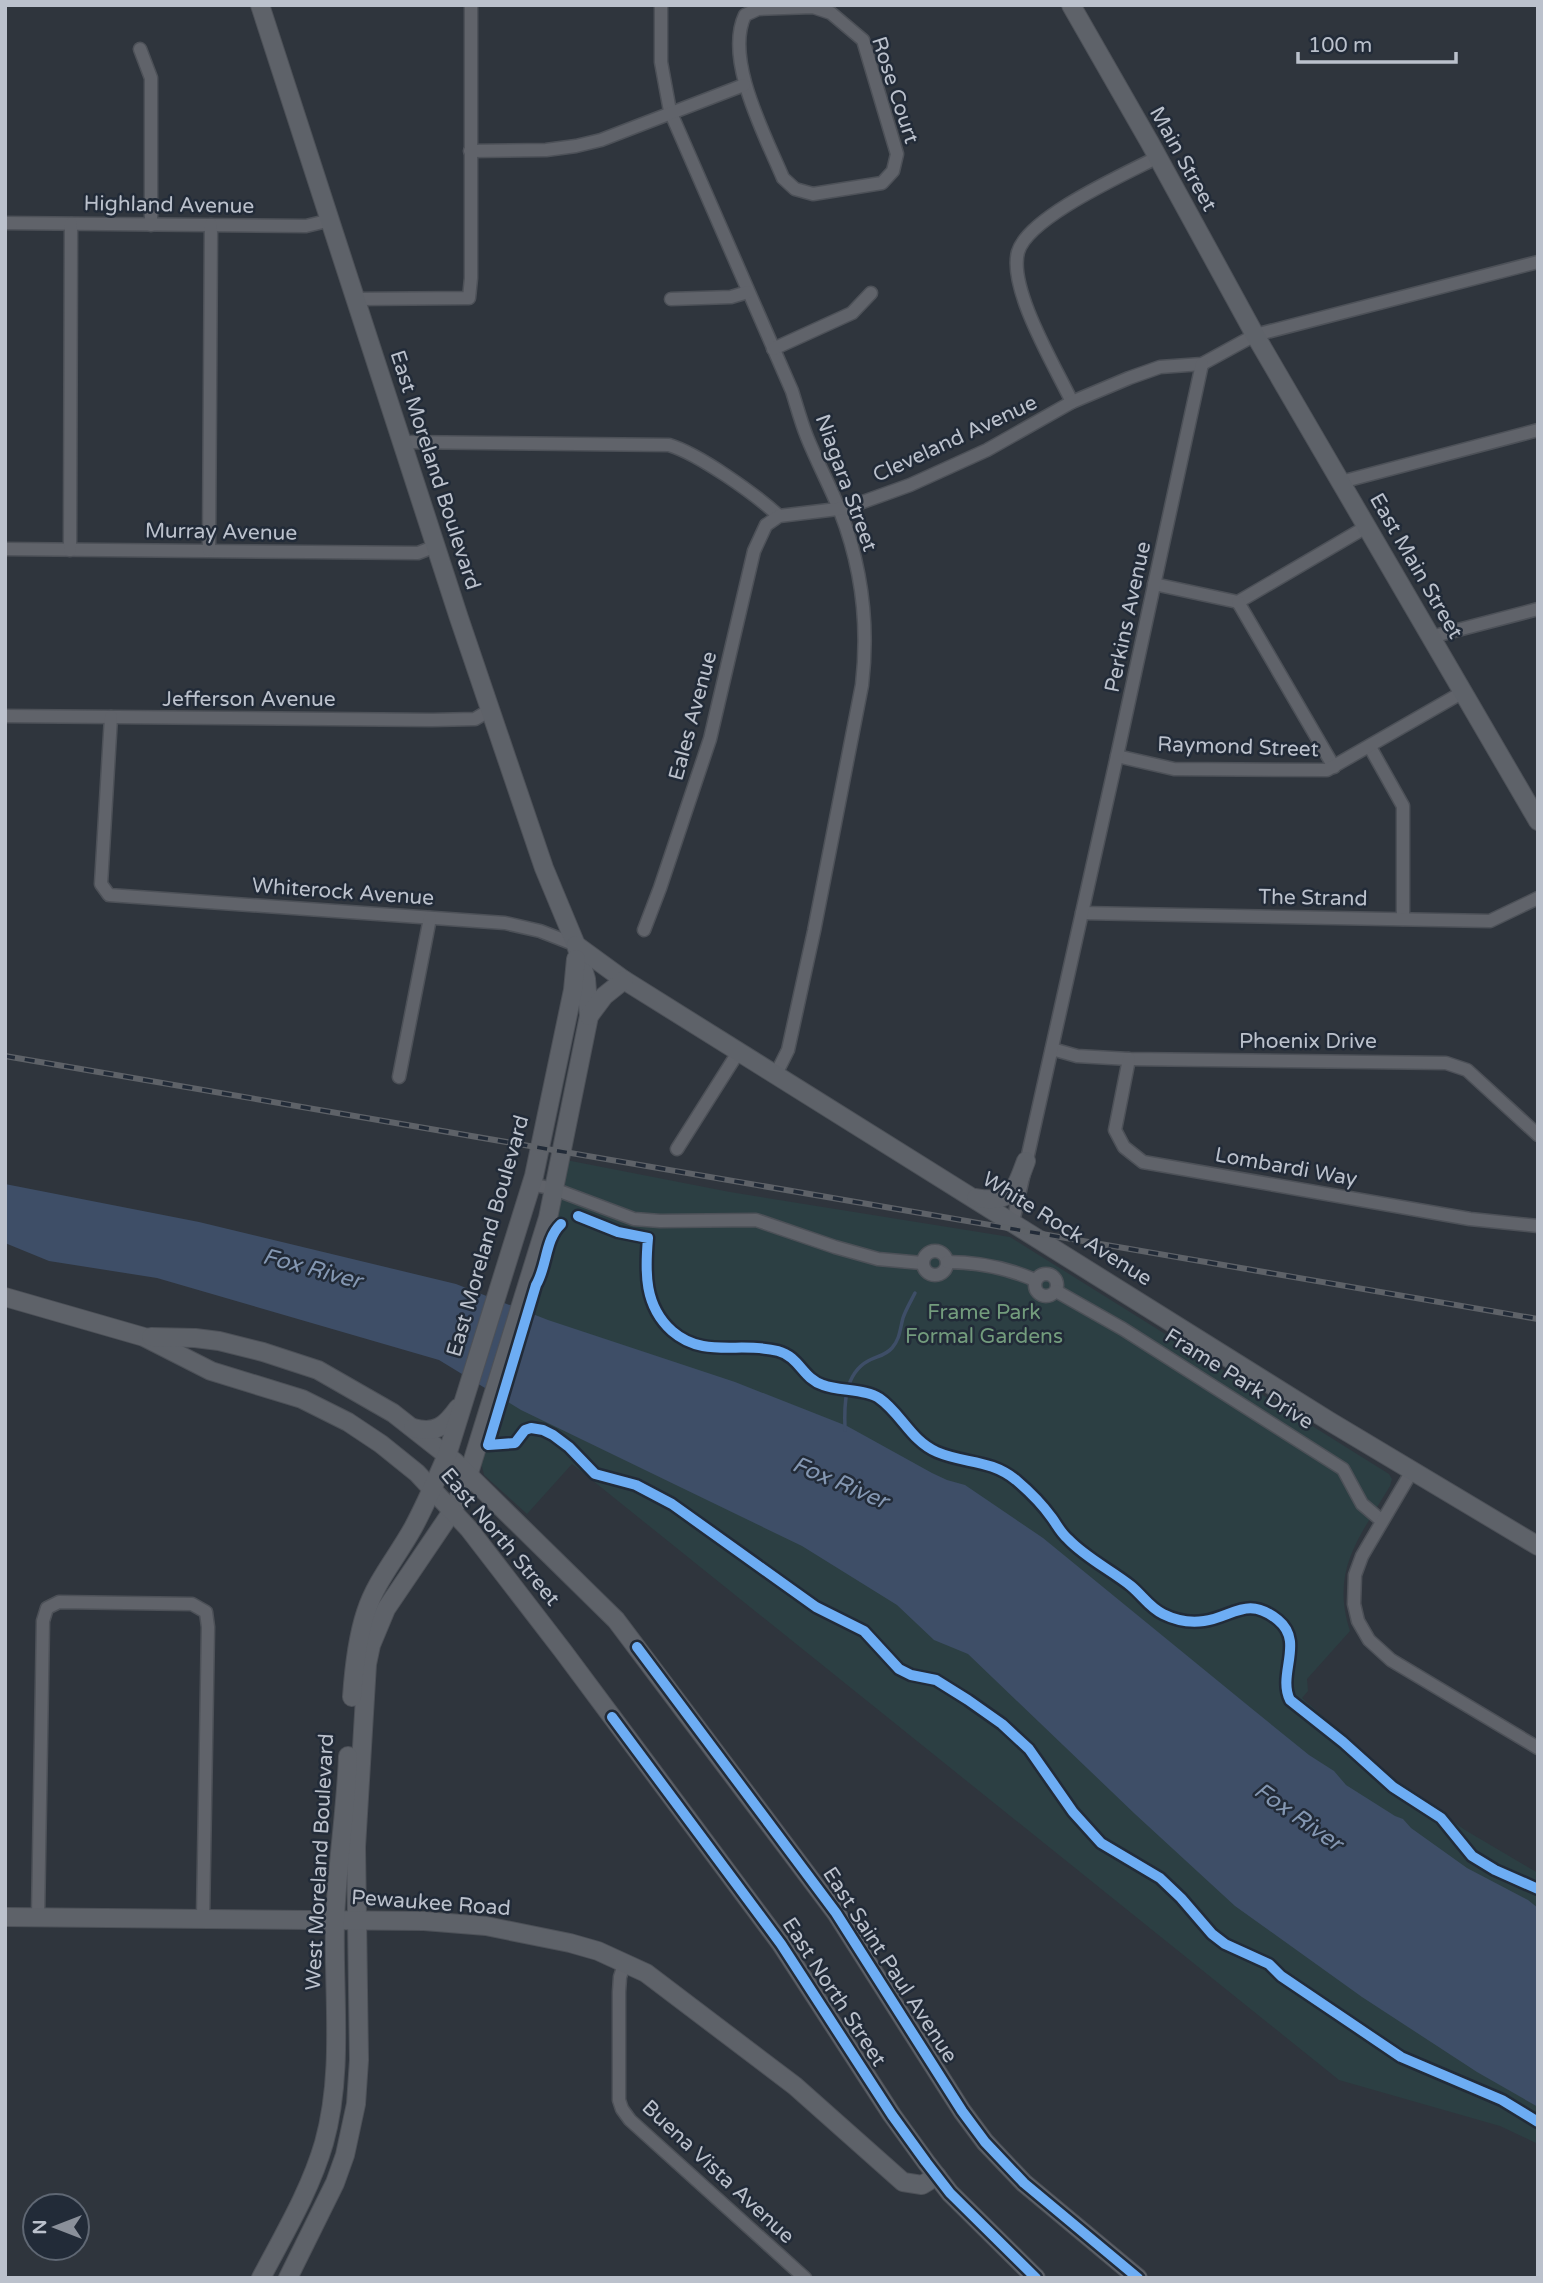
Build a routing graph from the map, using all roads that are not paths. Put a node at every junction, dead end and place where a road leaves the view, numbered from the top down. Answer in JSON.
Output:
{"nodes":[{"id":1,"x":260,"y":5,"type":"edge"},
{"id":2,"x":471,"y":5,"type":"edge"},
{"id":3,"x":661,"y":5,"type":"edge"},
{"id":4,"x":1071,"y":5,"type":"edge"},
{"id":5,"x":140,"y":49,"type":"dead end"},
{"id":6,"x":744,"y":85,"type":"junction"},
{"id":7,"x":670,"y":111,"type":"junction"},
{"id":8,"x":470,"y":151,"type":"junction"},
{"id":9,"x":1158,"y":157,"type":"junction"},
{"id":10,"x":331,"y":220,"type":"junction"},
{"id":11,"x":5,"y":223,"type":"edge"},
{"id":12,"x":71,"y":224,"type":"junction"},
{"id":13,"x":151,"y":225,"type":"junction"},
{"id":14,"x":211,"y":225,"type":"junction"},
{"id":15,"x":1538,"y":262,"type":"edge"},
{"id":16,"x":748,"y":292,"type":"junction"},
{"id":17,"x":871,"y":292,"type":"dead end"},
{"id":18,"x":356,"y":299,"type":"junction"},
{"id":19,"x":671,"y":299,"type":"dead end"},
{"id":20,"x":1255,"y":335,"type":"junction"},
{"id":21,"x":773,"y":349,"type":"junction"},
{"id":22,"x":1202,"y":364,"type":"junction"},
{"id":23,"x":1072,"y":402,"type":"junction"},
{"id":24,"x":1538,"y":430,"type":"edge"},
{"id":25,"x":402,"y":442,"type":"junction"},
{"id":26,"x":1341,"y":482,"type":"junction"},
{"id":27,"x":839,"y":509,"type":"junction"},
{"id":28,"x":779,"y":516,"type":"junction"},
{"id":29,"x":1366,"y":527,"type":"junction"},
{"id":30,"x":436,"y":546,"type":"junction"},
{"id":31,"x":5,"y":549,"type":"edge"},
{"id":32,"x":70,"y":550,"type":"junction"},
{"id":33,"x":209,"y":550,"type":"junction"},
{"id":34,"x":1154,"y":584,"type":"junction"},
{"id":35,"x":1238,"y":602,"type":"junction"},
{"id":36,"x":1538,"y":609,"type":"edge"},
{"id":37,"x":1431,"y":637,"type":"junction"},
{"id":38,"x":1463,"y":692,"type":"junction"},
{"id":39,"x":490,"y":710,"type":"junction"},
{"id":40,"x":5,"y":716,"type":"edge"},
{"id":41,"x":111,"y":717,"type":"junction"},
{"id":42,"x":1370,"y":747,"type":"junction"},
{"id":43,"x":1117,"y":756,"type":"junction"},
{"id":44,"x":1334,"y":767,"type":"junction"},
{"id":45,"x":1530,"y":792,"type":"edge"},
{"id":46,"x":1538,"y":821,"type":"edge"},
{"id":47,"x":1538,"y":898,"type":"edge"},
{"id":48,"x":1082,"y":913,"type":"junction"},
{"id":49,"x":430,"y":918,"type":"junction"},
{"id":50,"x":1403,"y":919,"type":"junction"},
{"id":51,"x":644,"y":930,"type":"dead end"},
{"id":52,"x":576,"y":945,"type":"junction"},
{"id":53,"x":624,"y":980,"type":"junction"},
{"id":54,"x":589,"y":1016,"type":"junction"},
{"id":55,"x":1052,"y":1049,"type":"junction"},
{"id":56,"x":739,"y":1051,"type":"junction"},
{"id":57,"x":1129,"y":1059,"type":"junction"},
{"id":58,"x":776,"y":1074,"type":"junction"},
{"id":59,"x":399,"y":1077,"type":"dead end"},
{"id":60,"x":554,"y":1084,"type":"junction"},
{"id":61,"x":575,"y":1088,"type":"junction"},
{"id":62,"x":1538,"y":1135,"type":"edge"},
{"id":63,"x":677,"y":1149,"type":"dead end"},
{"id":64,"x":1026,"y":1161,"type":"junction"},
{"id":65,"x":531,"y":1184,"type":"junction"},
{"id":66,"x":555,"y":1189,"type":"junction"},
{"id":67,"x":973,"y":1197,"type":"junction"},
{"id":68,"x":1013,"y":1222,"type":"junction"},
{"id":69,"x":1538,"y":1226,"type":"edge"},
{"id":70,"x":5,"y":1297,"type":"edge"},
{"id":71,"x":509,"y":1299,"type":"junction"},
{"id":72,"x":144,"y":1337,"type":"junction"},
{"id":73,"x":274,"y":1390,"type":"junction"},
{"id":74,"x":477,"y":1398,"type":"junction"},
{"id":75,"x":413,"y":1428,"type":"junction"},
{"id":76,"x":1412,"y":1471,"type":"junction"},
{"id":77,"x":448,"y":1472,"type":"junction"},
{"id":78,"x":453,"y":1510,"type":"junction"},
{"id":79,"x":1382,"y":1521,"type":"junction"},
{"id":80,"x":1538,"y":1546,"type":"edge"},
{"id":81,"x":1538,"y":1748,"type":"edge"},
{"id":82,"x":5,"y":1917,"type":"edge"},
{"id":83,"x":38,"y":1917,"type":"junction"},
{"id":84,"x":204,"y":1918,"type":"junction"},
{"id":85,"x":335,"y":1920,"type":"junction"},
{"id":86,"x":359,"y":1920,"type":"junction"},
{"id":87,"x":625,"y":1962,"type":"junction"},
{"id":88,"x":335,"y":2000,"type":"junction"},
{"id":89,"x":359,"y":2001,"type":"junction"},
{"id":90,"x":327,"y":2126,"type":"junction"},
{"id":91,"x":351,"y":2131,"type":"junction"},
{"id":92,"x":937,"y":2176,"type":"junction"},
{"id":93,"x":261,"y":2278,"type":"edge"},
{"id":94,"x":288,"y":2278,"type":"edge"},
{"id":95,"x":805,"y":2278,"type":"edge"},
{"id":96,"x":1036,"y":2278,"type":"edge"},
{"id":97,"x":1138,"y":2278,"type":"edge"}],
"edges":[{"from":1,"to":10,"type":"main road","name":"East Moreland Boulevard"},
{"from":2,"to":8,"type":"street"},
{"from":3,"to":7,"type":"street","name":"Niagara Street"},
{"from":4,"to":9,"type":"main road","name":"Main Street"},
{"from":5,"to":13,"type":"street"},
{"from":6,"to":6,"type":"street","name":"Rose Court"},
{"from":6,"to":7,"type":"street"},
{"from":7,"to":8,"type":"street"},
{"from":7,"to":16,"type":"street","name":"Niagara Street"},
{"from":8,"to":18,"type":"street"},
{"from":9,"to":20,"type":"main road","name":"Main Street"},
{"from":9,"to":23,"type":"street"},
{"from":10,"to":14,"type":"street","name":"Highland Avenue"},
{"from":10,"to":18,"type":"main road","name":"East Moreland Boulevard"},
{"from":11,"to":12,"type":"street","name":"Highland Avenue"},
{"from":12,"to":13,"type":"street","name":"Highland Avenue"},
{"from":12,"to":32,"type":"street"},
{"from":13,"to":14,"type":"street","name":"Highland Avenue"},
{"from":14,"to":33,"type":"street"},
{"from":15,"to":20,"type":"street"},
{"from":16,"to":19,"type":"street"},
{"from":16,"to":21,"type":"street","name":"Niagara Street"},
{"from":17,"to":21,"type":"street"},
{"from":18,"to":25,"type":"main road","name":"East Moreland Boulevard"},
{"from":20,"to":22,"type":"street"},
{"from":20,"to":26,"type":"main road","name":"East Main Street"},
{"from":21,"to":27,"type":"street","name":"Niagara Street"},
{"from":22,"to":23,"type":"street","name":"Cleveland Avenue"},
{"from":22,"to":34,"type":"street","name":"Perkins Avenue"},
{"from":23,"to":27,"type":"street","name":"Cleveland Avenue"},
{"from":24,"to":26,"type":"street"},
{"from":25,"to":28,"type":"street"},
{"from":25,"to":30,"type":"main road","name":"East Moreland Boulevard"},
{"from":26,"to":29,"type":"main road","name":"East Main Street"},
{"from":27,"to":28,"type":"street","name":"Cleveland Avenue"},
{"from":27,"to":58,"type":"street","name":"Niagara Street"},
{"from":28,"to":51,"type":"street","name":"Eales Avenue"},
{"from":29,"to":35,"type":"street"},
{"from":29,"to":37,"type":"main road","name":"East Main Street"},
{"from":30,"to":33,"type":"street","name":"Murray Avenue"},
{"from":30,"to":39,"type":"main road","name":"East Moreland Boulevard"},
{"from":31,"to":32,"type":"street","name":"Murray Avenue"},
{"from":32,"to":33,"type":"street","name":"Murray Avenue"},
{"from":34,"to":35,"type":"street"},
{"from":34,"to":43,"type":"street","name":"Perkins Avenue"},
{"from":35,"to":44,"type":"street"},
{"from":36,"to":37,"type":"street"},
{"from":37,"to":38,"type":"main road","name":"East Main Street"},
{"from":38,"to":42,"type":"street","name":"Raymond Street"},
{"from":38,"to":45,"type":"main road","name":"East Main Street"},
{"from":39,"to":41,"type":"street","name":"Jefferson Avenue"},
{"from":39,"to":52,"type":"main road","name":"East Moreland Boulevard"},
{"from":40,"to":41,"type":"street","name":"Jefferson Avenue"},
{"from":41,"to":49,"type":"street","name":"Whiterock Avenue"},
{"from":42,"to":44,"type":"street","name":"Raymond Street"},
{"from":42,"to":50,"type":"street"},
{"from":43,"to":44,"type":"street","name":"Raymond Street"},
{"from":43,"to":48,"type":"street","name":"Perkins Avenue"},
{"from":45,"to":46,"type":"main road","name":"East Main Street"},
{"from":47,"to":50,"type":"street","name":"The Strand"},
{"from":48,"to":50,"type":"street","name":"The Strand"},
{"from":48,"to":55,"type":"street","name":"Perkins Avenue"},
{"from":49,"to":52,"type":"street","name":"Whiterock Avenue"},
{"from":49,"to":59,"type":"street"},
{"from":52,"to":53,"type":"main road","name":"White Rock Avenue"},
{"from":52,"to":54,"type":"main road","name":"East Moreland Boulevard"},
{"from":52,"to":60,"type":"main road","name":"East Moreland Boulevard"},
{"from":53,"to":54,"type":"main road"},
{"from":53,"to":56,"type":"main road","name":"White Rock Avenue"},
{"from":54,"to":61,"type":"main road","name":"East Moreland Boulevard"},
{"from":55,"to":57,"type":"street","name":"Phoenix Drive"},
{"from":55,"to":64,"type":"street","name":"Perkins Avenue"},
{"from":56,"to":58,"type":"main road","name":"White Rock Avenue"},
{"from":56,"to":63,"type":"street"},
{"from":57,"to":62,"type":"street","name":"Phoenix Drive"},
{"from":57,"to":69,"type":"street","name":"Lombardi Way"},
{"from":58,"to":67,"type":"main road","name":"White Rock Avenue"},
{"from":60,"to":61,"type":"main road"},
{"from":60,"to":65,"type":"main road","name":"East Moreland Boulevard"},
{"from":61,"to":66,"type":"main road","name":"East Moreland Boulevard"},
{"from":64,"to":67,"type":"main road"},
{"from":64,"to":68,"type":"street","name":"Perkins Avenue"},
{"from":65,"to":66,"type":"street","name":"Frame Park Drive"},
{"from":65,"to":71,"type":"main road","name":"East Moreland Boulevard"},
{"from":66,"to":71,"type":"main road","name":"East Moreland Boulevard"},
{"from":66,"to":79,"type":"street","name":"Frame Park Drive"},
{"from":67,"to":68,"type":"main road","name":"White Rock Avenue"},
{"from":68,"to":76,"type":"main road","name":"White Rock Avenue"},
{"from":70,"to":72,"type":"main road","name":"East North Street"},
{"from":71,"to":74,"type":"main road","name":"East Moreland Boulevard"},
{"from":71,"to":74,"type":"main road","name":"East Moreland Boulevard"},
{"from":72,"to":73,"type":"main road","name":"East North Street"},
{"from":72,"to":75,"type":"main road","name":"East North Street"},
{"from":73,"to":77,"type":"main road","name":"East North Street"},
{"from":73,"to":77,"type":"main road"},
{"from":74,"to":75,"type":"main road"},
{"from":74,"to":77,"type":"main road","name":"West Moreland Boulevard"},
{"from":74,"to":77,"type":"main road","name":"East Moreland Boulevard"},
{"from":75,"to":77,"type":"main road","name":"East North Street"},
{"from":76,"to":79,"type":"street"},
{"from":76,"to":80,"type":"main road","name":"White Rock Avenue"},
{"from":77,"to":78,"type":"main road","name":"West Moreland Boulevard"},
{"from":77,"to":78,"type":"main road","name":"East North Street"},
{"from":77,"to":85,"type":"main road","name":"West Moreland Boulevard"},
{"from":77,"to":97,"type":"main road","name":"East Saint Paul Avenue"},
{"from":78,"to":86,"type":"main road","name":"West Moreland Boulevard"},
{"from":78,"to":92,"type":"main road","name":"East North Street"},
{"from":79,"to":81,"type":"street"},
{"from":82,"to":83,"type":"main road","name":"Pewaukee Road"},
{"from":83,"to":84,"type":"main road","name":"Pewaukee Road"},
{"from":83,"to":84,"type":"street"},
{"from":84,"to":85,"type":"main road","name":"Pewaukee Road"},
{"from":85,"to":86,"type":"main road","name":"Pewaukee Road"},
{"from":85,"to":88,"type":"main road","name":"West Moreland Boulevard"},
{"from":86,"to":87,"type":"main road","name":"Pewaukee Road"},
{"from":86,"to":89,"type":"main road","name":"West Moreland Boulevard"},
{"from":87,"to":92,"type":"main road","name":"Pewaukee Road"},
{"from":87,"to":95,"type":"street","name":"Buena Vista Avenue"},
{"from":88,"to":89,"type":"main road"},
{"from":88,"to":90,"type":"main road","name":"West Moreland Boulevard"},
{"from":89,"to":91,"type":"main road","name":"West Moreland Boulevard"},
{"from":90,"to":91,"type":"main road"},
{"from":90,"to":93,"type":"main road","name":"West Moreland Boulevard"},
{"from":91,"to":94,"type":"main road","name":"West Moreland Boulevard"},
{"from":92,"to":96,"type":"main road","name":"East North Street"}]}
